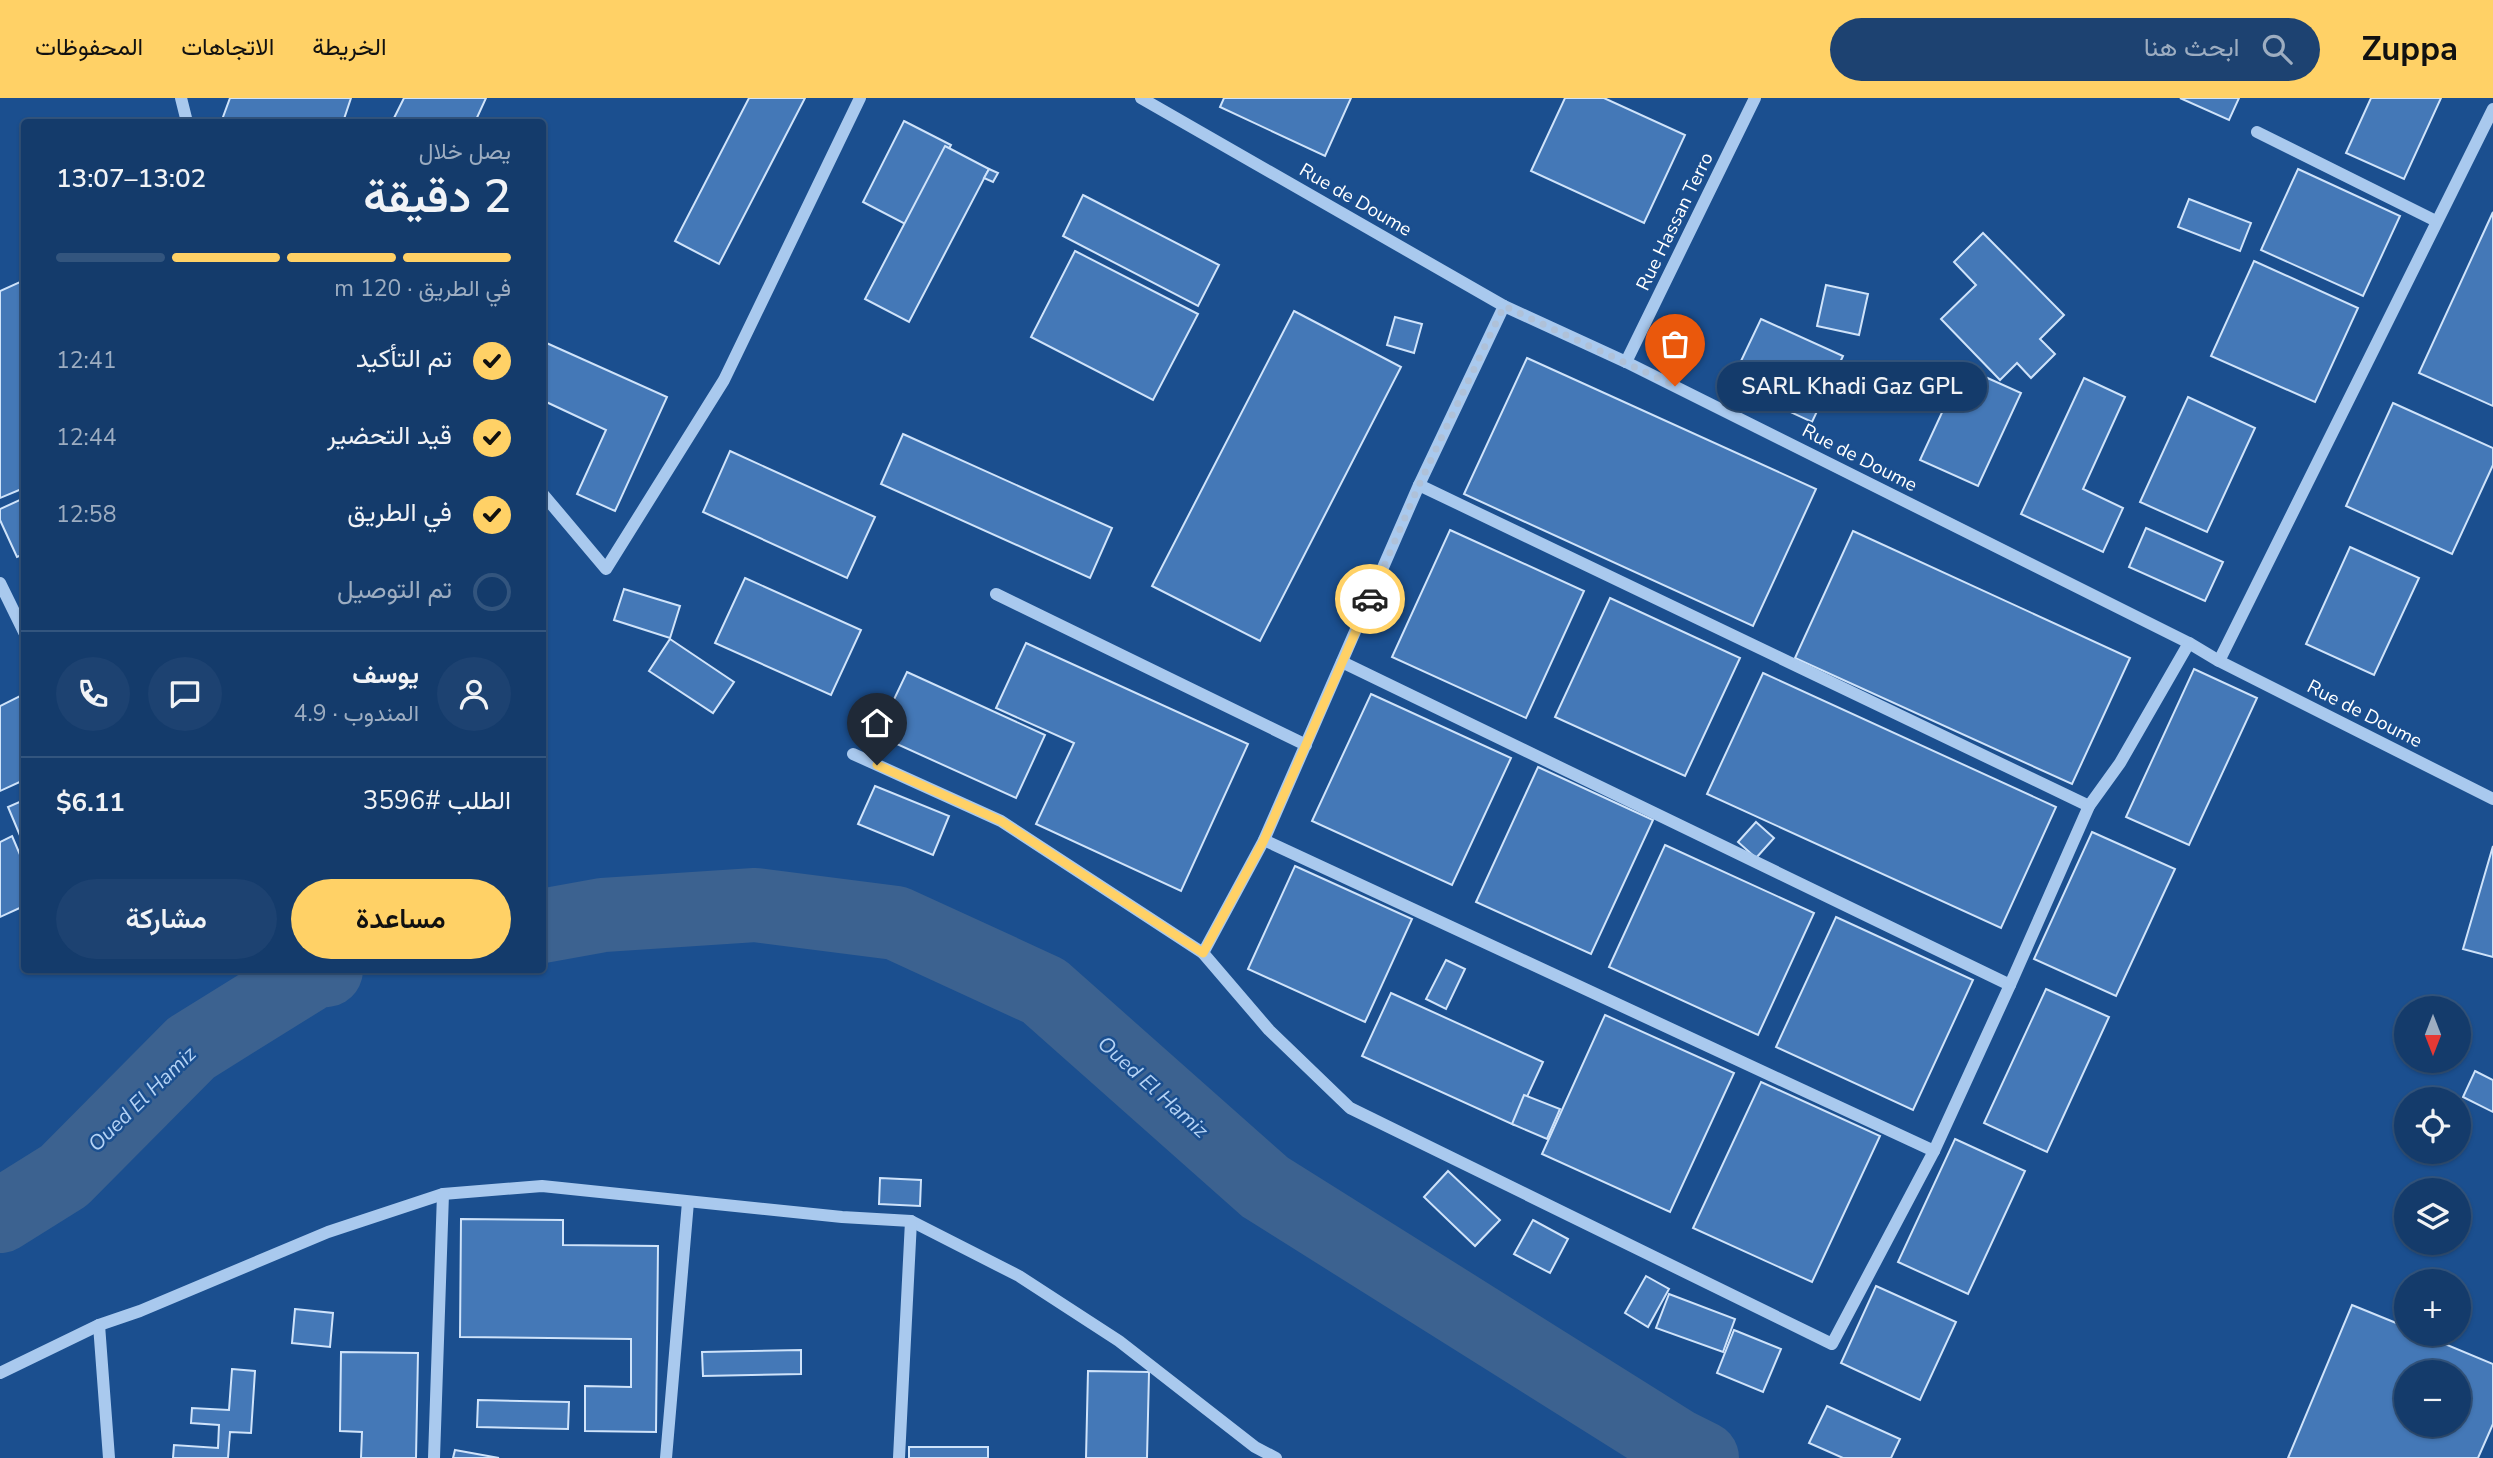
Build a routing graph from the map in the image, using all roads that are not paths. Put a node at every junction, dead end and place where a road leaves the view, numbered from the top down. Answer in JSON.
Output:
{"nodes":[{"id":1,"x":181,"y":98,"type":"edge"},
{"id":2,"x":860,"y":98,"type":"edge"},
{"id":3,"x":1755,"y":98,"type":"edge"},
{"id":4,"x":1147,"y":99,"type":"edge"},
{"id":5,"x":2493,"y":109,"type":"edge"},
{"id":6,"x":186,"y":119,"type":"edge"},
{"id":7,"x":2257,"y":132,"type":"dead end"},
{"id":8,"x":2436,"y":221,"type":"junction"},
{"id":9,"x":1504,"y":306,"type":"junction"},
{"id":10,"x":1626,"y":362,"type":"junction"},
{"id":11,"x":1419,"y":485,"type":"junction"},
{"id":12,"x":546,"y":498,"type":"edge"},
{"id":13,"x":0,"y":583,"type":"edge"},
{"id":14,"x":996,"y":594,"type":"dead end"},
{"id":15,"x":21,"y":626,"type":"edge"},
{"id":16,"x":2189,"y":643,"type":"junction"},
{"id":17,"x":2219,"y":661,"type":"junction"},
{"id":18,"x":1342,"y":663,"type":"junction"},
{"id":19,"x":1306,"y":745,"type":"junction"},
{"id":20,"x":853,"y":754,"type":"dead end"},
{"id":21,"x":2493,"y":799,"type":"edge"},
{"id":22,"x":2089,"y":806,"type":"junction"},
{"id":23,"x":1264,"y":840,"type":"junction"},
{"id":24,"x":1203,"y":953,"type":"junction"},
{"id":25,"x":2010,"y":985,"type":"junction"},
{"id":26,"x":1934,"y":1151,"type":"junction"},
{"id":27,"x":443,"y":1194,"type":"junction"},
{"id":28,"x":688,"y":1202,"type":"junction"},
{"id":29,"x":911,"y":1221,"type":"junction"},
{"id":30,"x":99,"y":1325,"type":"junction"},
{"id":31,"x":0,"y":1373,"type":"edge"},
{"id":32,"x":1253,"y":1452,"type":"edge"},
{"id":33,"x":109,"y":1458,"type":"edge"},
{"id":34,"x":434,"y":1458,"type":"edge"},
{"id":35,"x":666,"y":1458,"type":"edge"},
{"id":36,"x":899,"y":1458,"type":"edge"},
{"id":37,"x":1276,"y":1458,"type":"edge"}],
"edges":[{"from":1,"to":6,"type":"street"},
{"from":2,"to":12,"type":"street"},
{"from":3,"to":10,"type":"street","name":"Rue Hassan Terro"},
{"from":4,"to":9,"type":"street","name":"Rue de Doume"},
{"from":5,"to":8,"type":"street"},
{"from":7,"to":8,"type":"street"},
{"from":8,"to":17,"type":"street"},
{"from":9,"to":10,"type":"street","name":"Rue de Doume"},
{"from":9,"to":11,"type":"street"},
{"from":10,"to":16,"type":"street","name":"Rue de Doume"},
{"from":11,"to":18,"type":"street"},
{"from":11,"to":22,"type":"street"},
{"from":13,"to":15,"type":"street"},
{"from":14,"to":19,"type":"street"},
{"from":16,"to":17,"type":"street","name":"Rue de Doume"},
{"from":16,"to":22,"type":"street"},
{"from":17,"to":21,"type":"street","name":"Rue de Doume"},
{"from":18,"to":19,"type":"street"},
{"from":18,"to":25,"type":"street"},
{"from":19,"to":23,"type":"street"},
{"from":20,"to":24,"type":"street"},
{"from":22,"to":25,"type":"street"},
{"from":23,"to":24,"type":"street"},
{"from":23,"to":26,"type":"street"},
{"from":24,"to":26,"type":"street"},
{"from":25,"to":26,"type":"street"},
{"from":27,"to":28,"type":"street"},
{"from":27,"to":30,"type":"street"},
{"from":27,"to":34,"type":"street"},
{"from":28,"to":29,"type":"street"},
{"from":28,"to":35,"type":"street"},
{"from":29,"to":32,"type":"street"},
{"from":29,"to":36,"type":"street"},
{"from":30,"to":31,"type":"street"},
{"from":30,"to":33,"type":"street"},
{"from":32,"to":37,"type":"street"}]}
